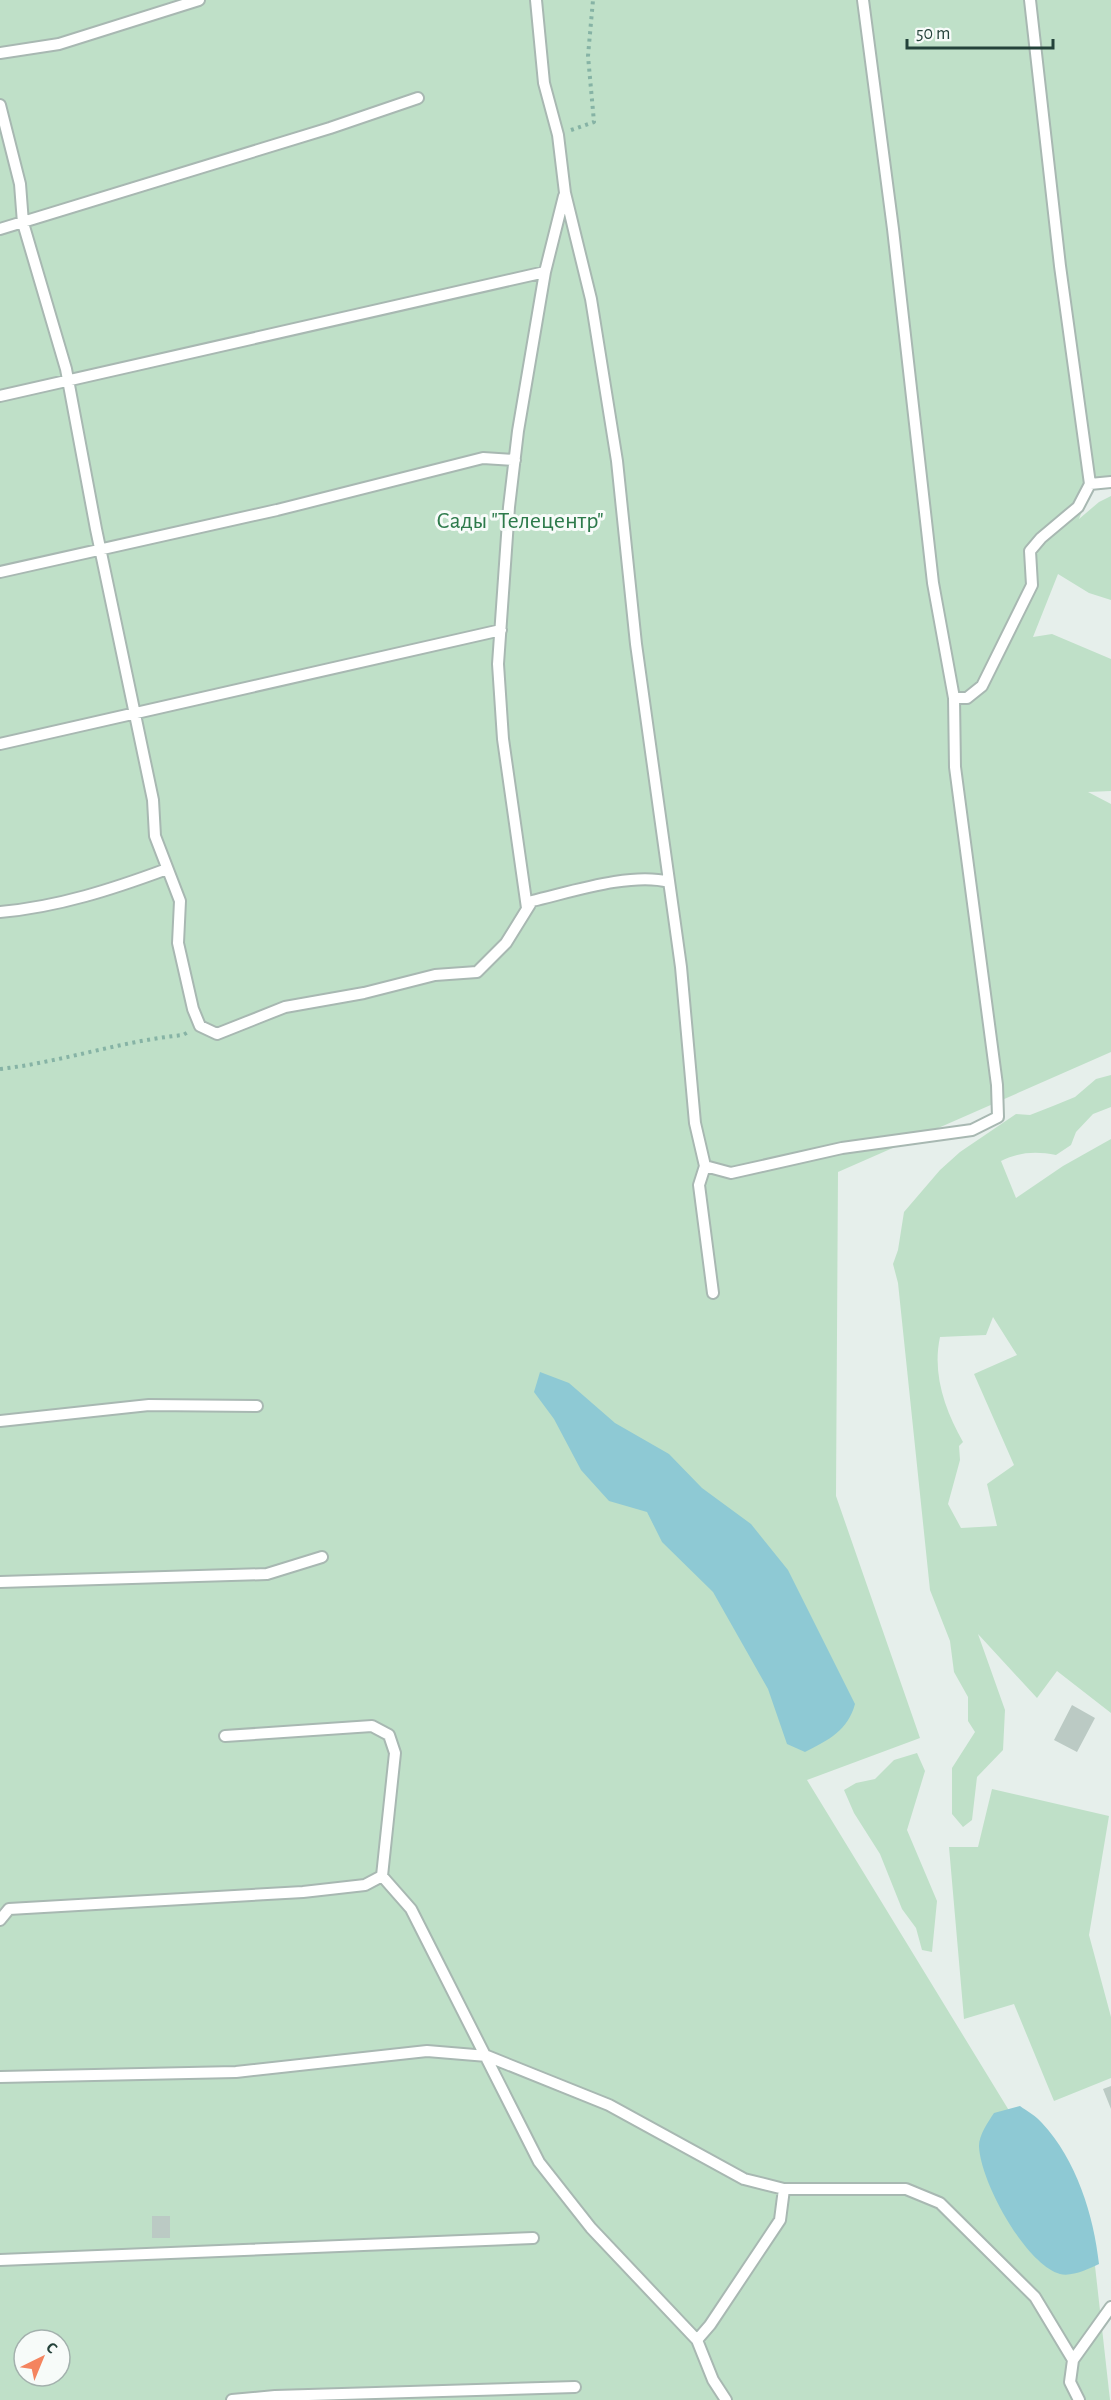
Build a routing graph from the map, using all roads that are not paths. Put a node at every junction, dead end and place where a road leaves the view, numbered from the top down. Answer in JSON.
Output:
{"nodes":[{"id":1,"x":199,"y":0,"type":"edge"},
{"id":2,"x":536,"y":0,"type":"edge"},
{"id":3,"x":863,"y":0,"type":"edge"},
{"id":4,"x":1030,"y":0,"type":"edge"},
{"id":5,"x":0,"y":53,"type":"edge"},
{"id":6,"x":418,"y":98,"type":"dead end"},
{"id":7,"x":0,"y":105,"type":"edge"},
{"id":8,"x":565,"y":193,"type":"junction"},
{"id":9,"x":23,"y":223,"type":"junction"},
{"id":10,"x":0,"y":229,"type":"edge"},
{"id":11,"x":545,"y":272,"type":"junction"},
{"id":12,"x":68,"y":381,"type":"junction"},
{"id":13,"x":0,"y":396,"type":"edge"},
{"id":14,"x":515,"y":460,"type":"junction"},
{"id":15,"x":1111,"y":482,"type":"edge"},
{"id":16,"x":1090,"y":484,"type":"junction"},
{"id":17,"x":100,"y":549,"type":"junction"},
{"id":18,"x":0,"y":572,"type":"edge"},
{"id":19,"x":501,"y":630,"type":"junction"},
{"id":20,"x":954,"y":698,"type":"junction"},
{"id":21,"x":134,"y":714,"type":"junction"},
{"id":22,"x":0,"y":744,"type":"edge"},
{"id":23,"x":168,"y":869,"type":"junction"},
{"id":24,"x":669,"y":882,"type":"junction"},
{"id":25,"x":527,"y":908,"type":"junction"},
{"id":26,"x":0,"y":912,"type":"edge"},
{"id":27,"x":705,"y":1166,"type":"junction"},
{"id":28,"x":713,"y":1293,"type":"dead end"},
{"id":29,"x":257,"y":1406,"type":"dead end"},
{"id":30,"x":0,"y":1421,"type":"edge"},
{"id":31,"x":322,"y":1557,"type":"dead end"},
{"id":32,"x":0,"y":1582,"type":"edge"},
{"id":33,"x":225,"y":1736,"type":"dead end"},
{"id":34,"x":382,"y":1876,"type":"junction"},
{"id":35,"x":0,"y":1920,"type":"edge"},
{"id":36,"x":487,"y":2056,"type":"junction"},
{"id":37,"x":0,"y":2078,"type":"edge"},
{"id":38,"x":784,"y":2189,"type":"junction"},
{"id":39,"x":533,"y":2238,"type":"dead end"},
{"id":40,"x":0,"y":2260,"type":"edge"},
{"id":41,"x":1111,"y":2307,"type":"edge"},
{"id":42,"x":696,"y":2340,"type":"junction"},
{"id":43,"x":1073,"y":2360,"type":"junction"},
{"id":44,"x":575,"y":2386,"type":"dead end"},
{"id":45,"x":232,"y":2400,"type":"edge"},
{"id":46,"x":726,"y":2400,"type":"edge"},
{"id":47,"x":1079,"y":2400,"type":"edge"}],
"edges":[{"from":1,"to":5,"type":"lane"},
{"from":2,"to":8,"type":"lane"},
{"from":3,"to":20,"type":"lane"},
{"from":4,"to":16,"type":"lane"},
{"from":6,"to":9,"type":"lane"},
{"from":7,"to":9,"type":"lane"},
{"from":8,"to":11,"type":"lane"},
{"from":8,"to":24,"type":"lane"},
{"from":9,"to":10,"type":"lane"},
{"from":9,"to":12,"type":"lane"},
{"from":11,"to":12,"type":"lane"},
{"from":11,"to":14,"type":"lane"},
{"from":12,"to":13,"type":"lane"},
{"from":12,"to":17,"type":"lane"},
{"from":14,"to":17,"type":"lane"},
{"from":14,"to":19,"type":"lane"},
{"from":15,"to":16,"type":"lane"},
{"from":16,"to":20,"type":"lane"},
{"from":17,"to":18,"type":"lane"},
{"from":17,"to":21,"type":"lane"},
{"from":19,"to":21,"type":"lane"},
{"from":19,"to":25,"type":"lane"},
{"from":20,"to":27,"type":"lane"},
{"from":21,"to":22,"type":"lane"},
{"from":21,"to":23,"type":"lane"},
{"from":23,"to":25,"type":"lane"},
{"from":23,"to":26,"type":"lane"},
{"from":24,"to":25,"type":"lane"},
{"from":24,"to":27,"type":"lane"},
{"from":27,"to":28,"type":"lane"},
{"from":29,"to":30,"type":"lane"},
{"from":31,"to":32,"type":"lane"},
{"from":33,"to":34,"type":"lane"},
{"from":34,"to":35,"type":"lane"},
{"from":34,"to":36,"type":"lane"},
{"from":36,"to":37,"type":"lane"},
{"from":36,"to":38,"type":"lane"},
{"from":36,"to":42,"type":"lane"},
{"from":38,"to":42,"type":"lane"},
{"from":38,"to":43,"type":"lane"},
{"from":39,"to":40,"type":"lane"},
{"from":41,"to":43,"type":"lane"},
{"from":42,"to":46,"type":"lane"},
{"from":43,"to":47,"type":"lane"},
{"from":44,"to":45,"type":"lane"}]}
